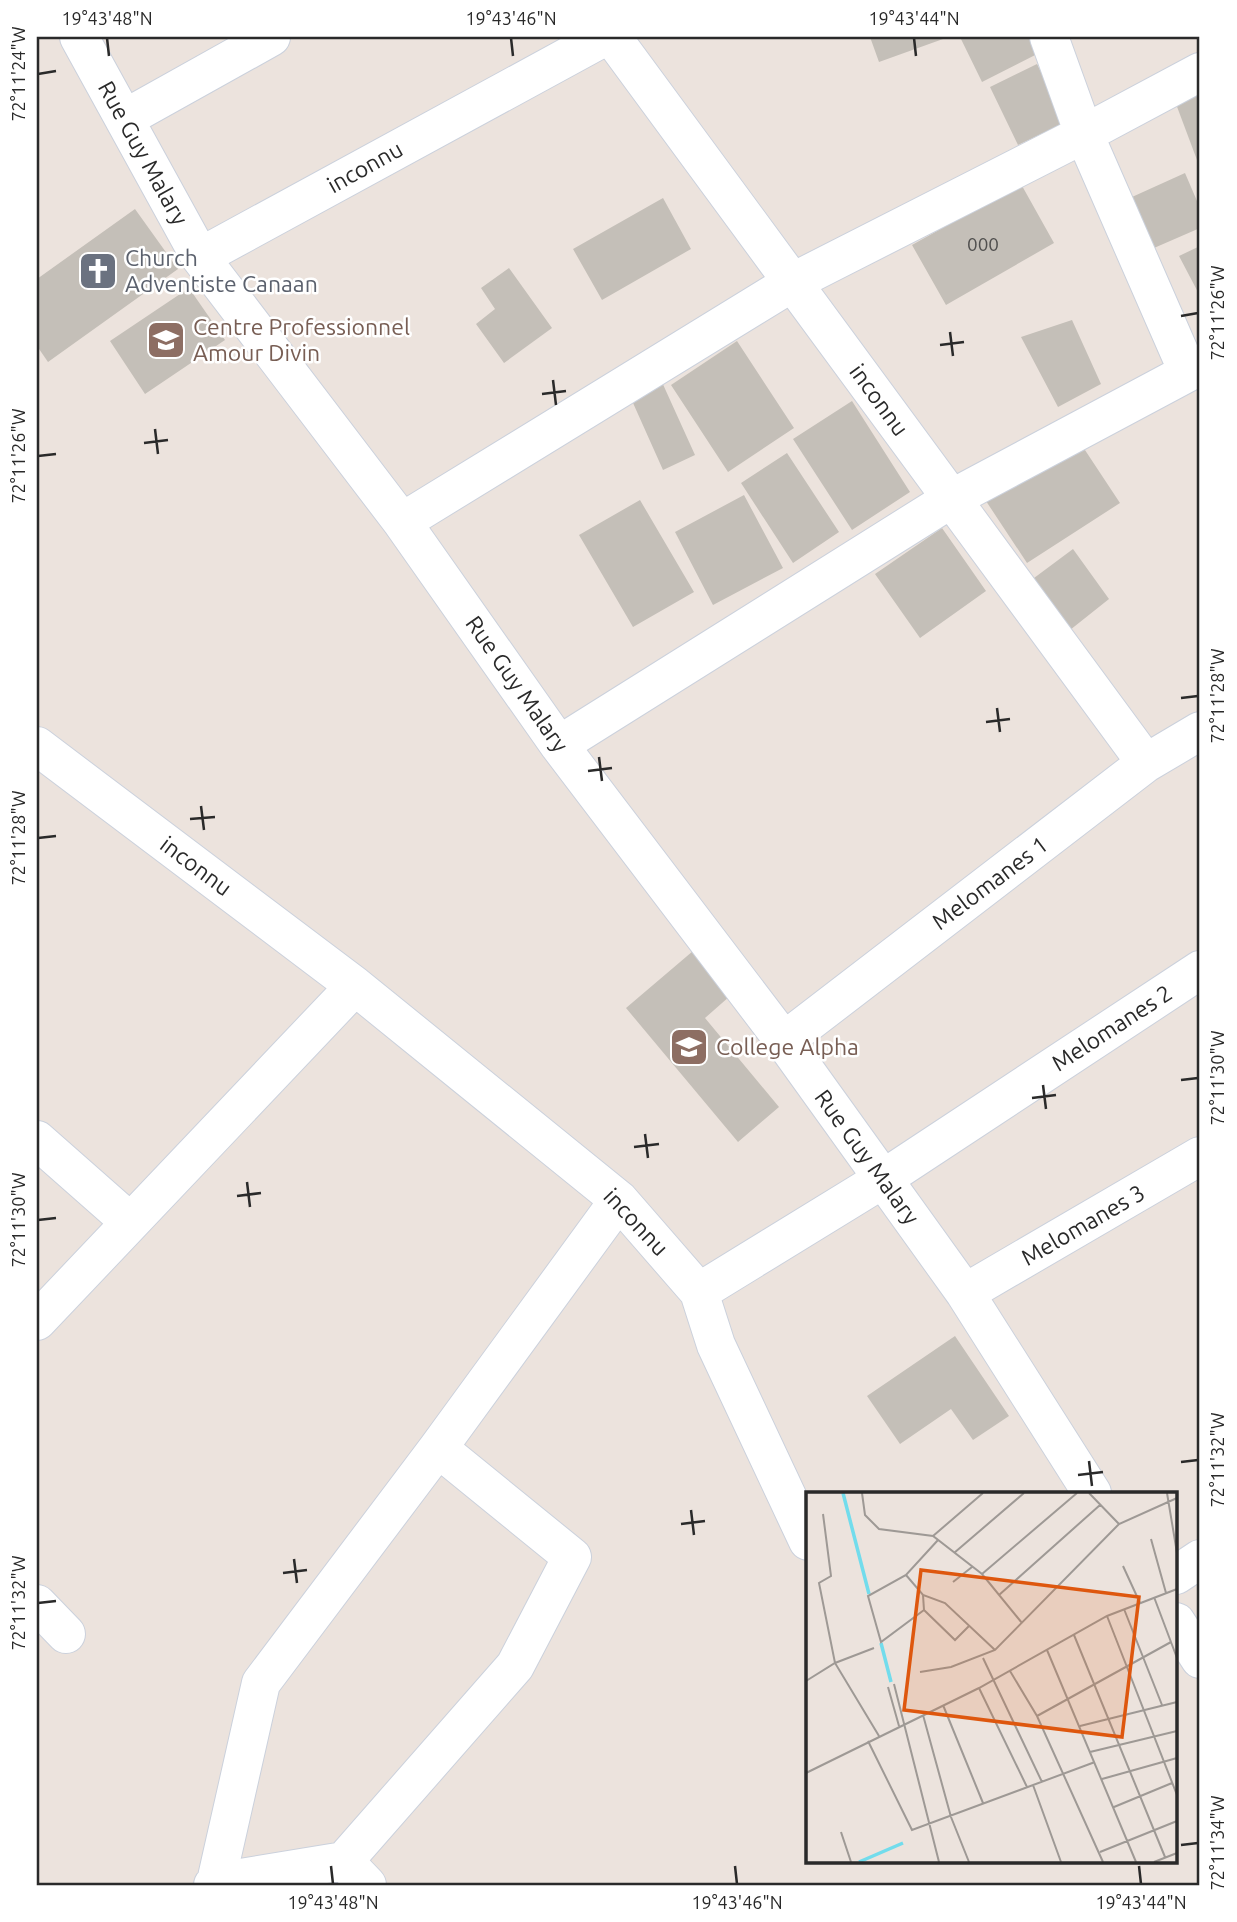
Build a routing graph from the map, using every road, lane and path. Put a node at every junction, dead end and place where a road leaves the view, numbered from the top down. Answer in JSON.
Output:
{"nodes":[{"id":1,"x":79,"y":37,"type":"edge"},
{"id":2,"x":271,"y":37,"type":"edge"},
{"id":3,"x":604,"y":37,"type":"edge"},
{"id":4,"x":612,"y":37,"type":"edge"},
{"id":5,"x":1049,"y":37,"type":"edge"},
{"id":6,"x":1200,"y":72,"type":"edge"},
{"id":7,"x":124,"y":119,"type":"junction"},
{"id":8,"x":1084,"y":134,"type":"junction"},
{"id":9,"x":200,"y":257,"type":"junction"},
{"id":10,"x":793,"y":282,"type":"junction"},
{"id":11,"x":1194,"y":369,"type":"edge"},
{"id":12,"x":951,"y":499,"type":"junction"},
{"id":13,"x":402,"y":522,"type":"junction"},
{"id":14,"x":1200,"y":731,"type":"edge"},
{"id":15,"x":559,"y":745,"type":"junction"},
{"id":16,"x":37,"y":746,"type":"edge"},
{"id":17,"x":1146,"y":763,"type":"junction"},
{"id":18,"x":1200,"y":970,"type":"edge"},
{"id":19,"x":355,"y":986,"type":"junction"},
{"id":20,"x":784,"y":1041,"type":"junction"},
{"id":21,"x":37,"y":1140,"type":"edge"},
{"id":22,"x":1200,"y":1156,"type":"edge"},
{"id":23,"x":883,"y":1179,"type":"junction"},
{"id":24,"x":619,"y":1200,"type":"junction"},
{"id":25,"x":130,"y":1222,"type":"junction"},
{"id":26,"x":699,"y":1292,"type":"junction"},
{"id":27,"x":965,"y":1293,"type":"junction"},
{"id":28,"x":37,"y":1321,"type":"edge"},
{"id":29,"x":438,"y":1448,"type":"junction"},
{"id":30,"x":1091,"y":1492,"type":"edge"},
{"id":31,"x":806,"y":1537,"type":"edge"},
{"id":32,"x":1200,"y":1559,"type":"edge"},
{"id":33,"x":1178,"y":1574,"type":"edge"},
{"id":34,"x":37,"y":1604,"type":"edge"},
{"id":35,"x":1178,"y":1625,"type":"edge"},
{"id":36,"x":66,"y":1634,"type":"dead end"},
{"id":37,"x":1200,"y":1658,"type":"edge"},
{"id":38,"x":355,"y":1873,"type":"edge"},
{"id":39,"x":214,"y":1884,"type":"edge"}],
"edges":[{"from":1,"to":7,"type":"street","name":"Rue Guy Malary"},
{"from":2,"to":7,"type":"street"},
{"from":3,"to":9,"type":"street","name":"inconnu"},
{"from":4,"to":10,"type":"street","name":"inconnu"},
{"from":5,"to":8,"type":"street"},
{"from":6,"to":8,"type":"street"},
{"from":7,"to":9,"type":"street","name":"Rue Guy Malary"},
{"from":8,"to":10,"type":"street"},
{"from":8,"to":11,"type":"street"},
{"from":9,"to":13,"type":"street","name":"Rue Guy Malary"},
{"from":10,"to":12,"type":"street","name":"inconnu"},
{"from":10,"to":13,"type":"street"},
{"from":11,"to":12,"type":"street"},
{"from":12,"to":15,"type":"street"},
{"from":12,"to":17,"type":"street","name":"inconnu"},
{"from":13,"to":15,"type":"street","name":"Rue Guy Malary"},
{"from":14,"to":17,"type":"street","name":"Melomanes 1"},
{"from":15,"to":20,"type":"street","name":"Rue Guy Malary"},
{"from":16,"to":19,"type":"street","name":"inconnu"},
{"from":17,"to":20,"type":"street","name":"Melomanes 1"},
{"from":18,"to":23,"type":"street","name":"Melomanes 2"},
{"from":19,"to":24,"type":"street","name":"inconnu"},
{"from":19,"to":25,"type":"street"},
{"from":20,"to":23,"type":"street","name":"Rue Guy Malary"},
{"from":21,"to":25,"type":"street"},
{"from":22,"to":27,"type":"street","name":"Melomanes 3"},
{"from":23,"to":26,"type":"street","name":"Melomanes 2"},
{"from":23,"to":27,"type":"street","name":"Rue Guy Malary"},
{"from":24,"to":26,"type":"street","name":"inconnu"},
{"from":24,"to":29,"type":"street"},
{"from":25,"to":28,"type":"street"},
{"from":26,"to":31,"type":"street","name":"inconnu"},
{"from":27,"to":30,"type":"street","name":"Rue Guy Malary"},
{"from":29,"to":38,"type":"street"},
{"from":29,"to":39,"type":"street"},
{"from":32,"to":33,"type":"street"},
{"from":34,"to":36,"type":"street"},
{"from":35,"to":37,"type":"street"},
{"from":38,"to":39,"type":"street"}]}
